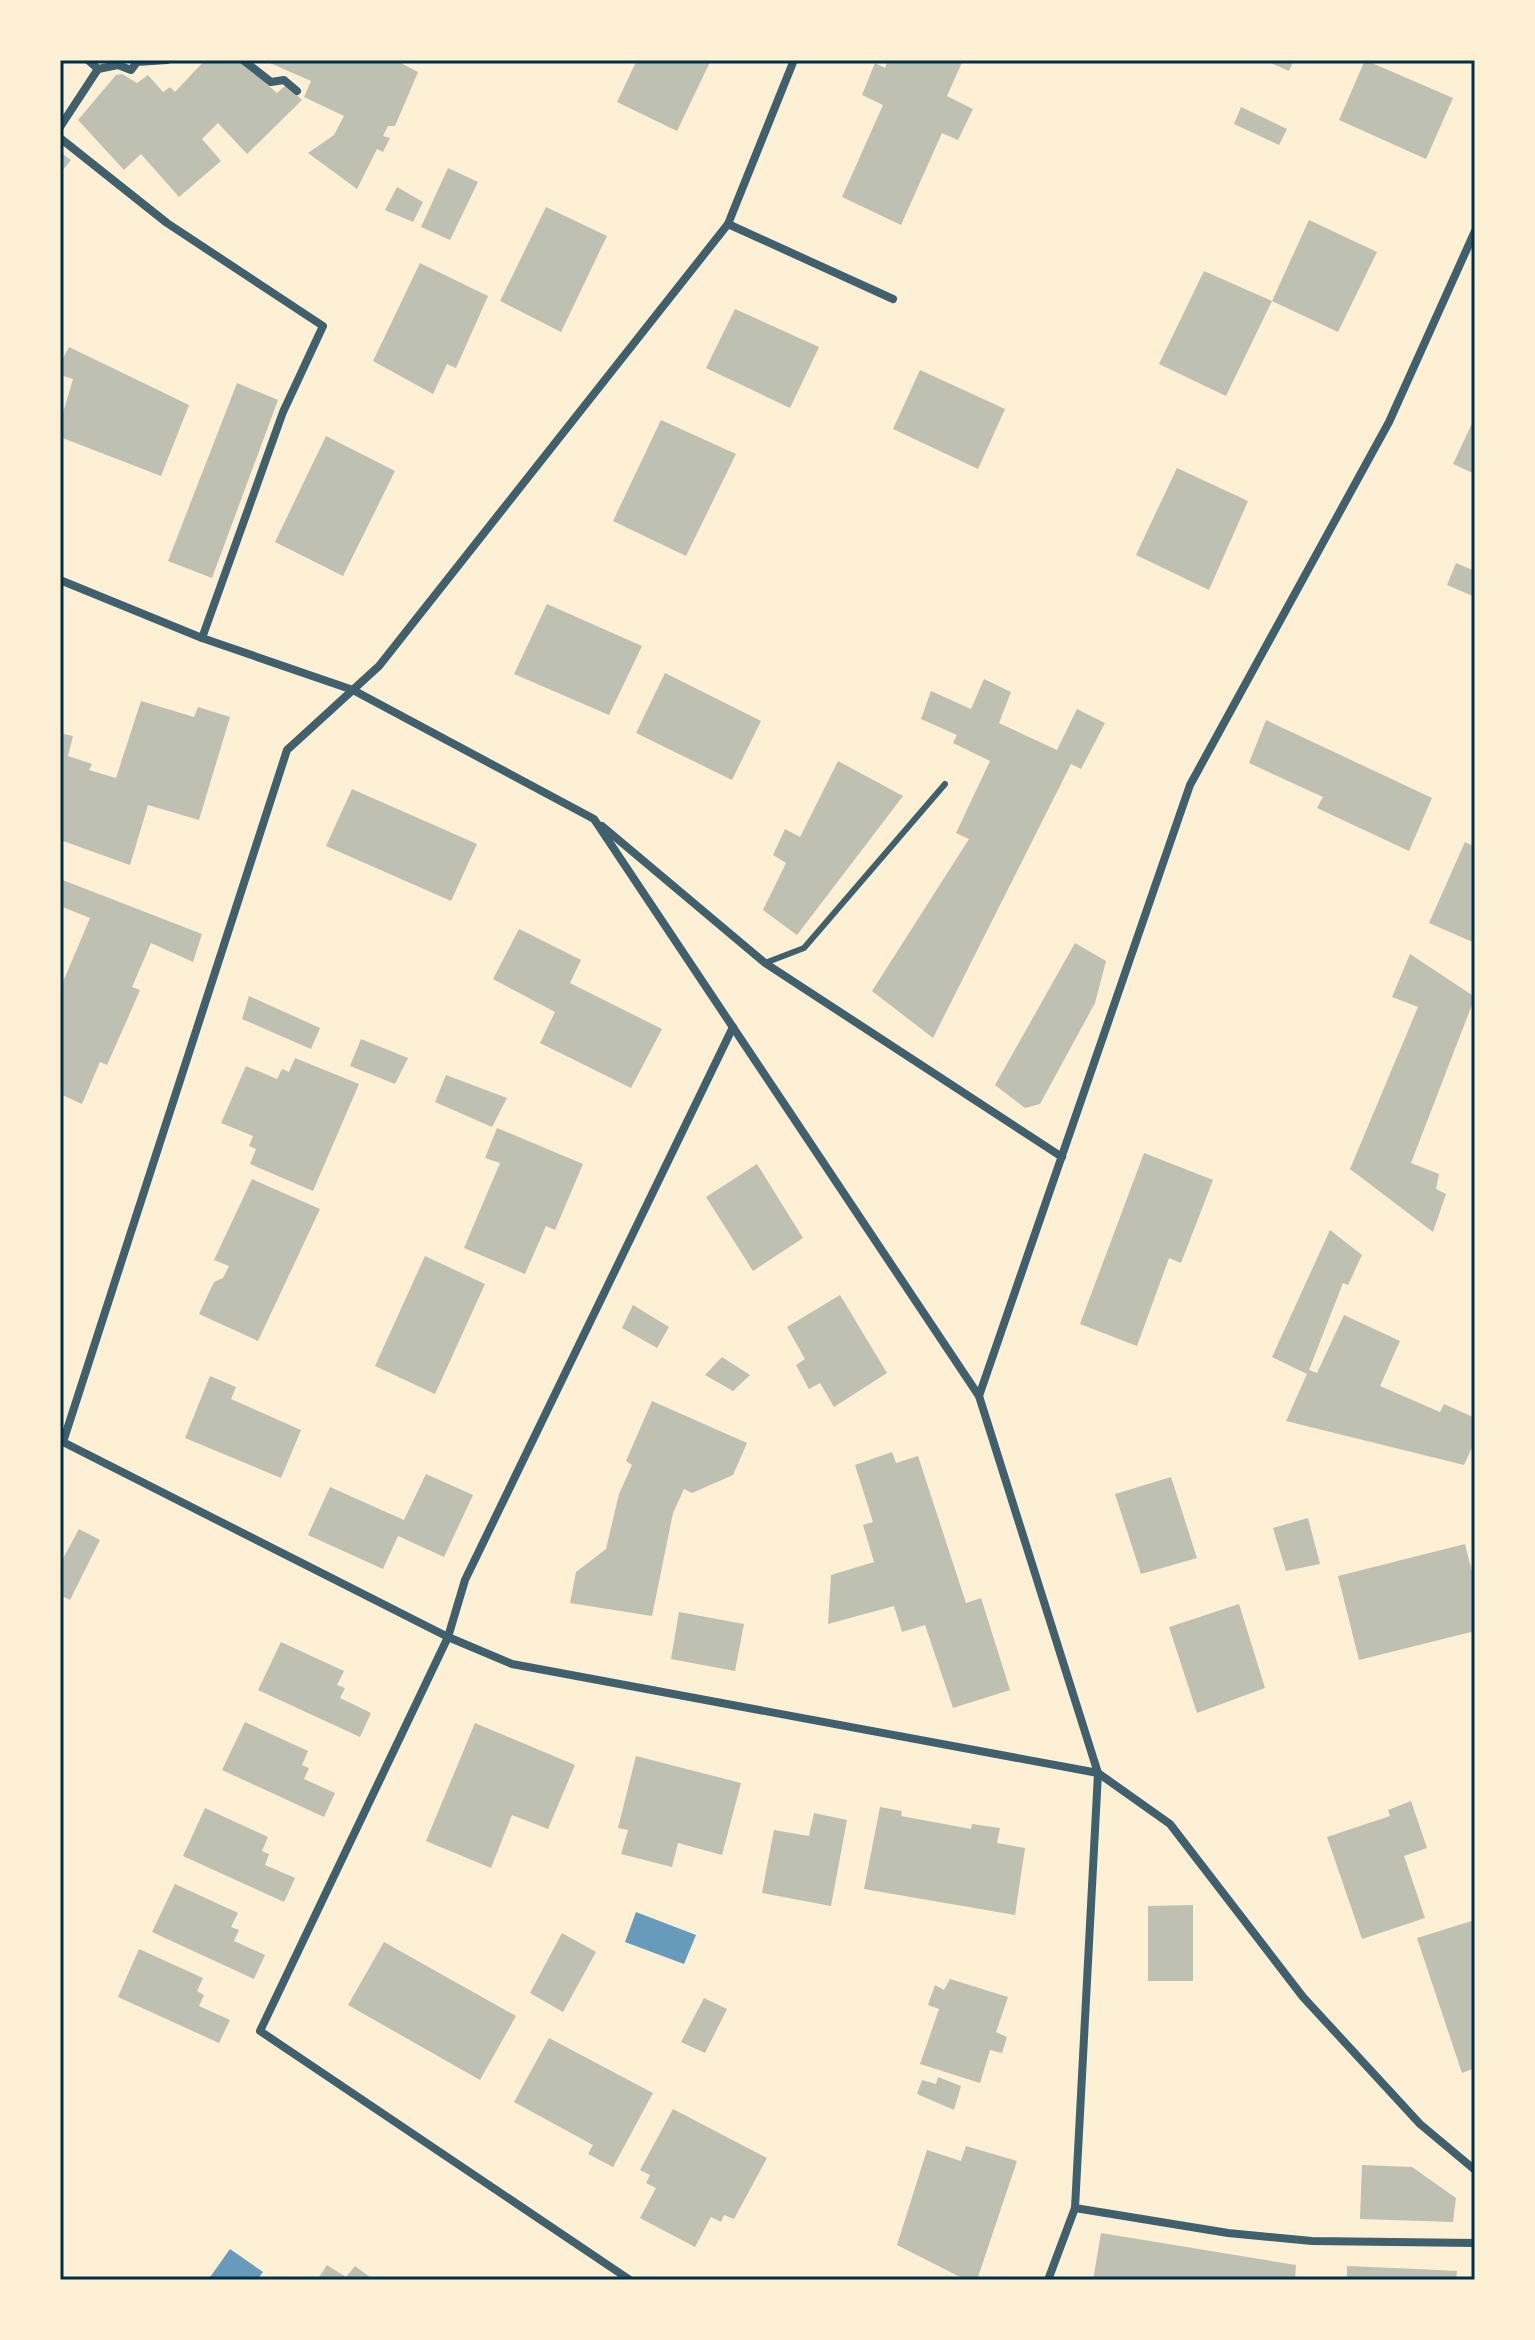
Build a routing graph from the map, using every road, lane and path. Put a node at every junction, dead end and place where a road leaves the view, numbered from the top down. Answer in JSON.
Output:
{"nodes":[{"id":1,"x":88,"y":60,"type":"edge"},
{"id":2,"x":167,"y":60,"type":"edge"},
{"id":3,"x":243,"y":60,"type":"edge"},
{"id":4,"x":794,"y":60,"type":"edge"},
{"id":5,"x":98,"y":69,"type":"junction"},
{"id":6,"x":297,"y":91,"type":"dead end"},
{"id":7,"x":60,"y":127,"type":"edge"},
{"id":8,"x":60,"y":138,"type":"edge"},
{"id":9,"x":728,"y":224,"type":"junction"},
{"id":10,"x":1475,"y":231,"type":"edge"},
{"id":11,"x":893,"y":299,"type":"dead end"},
{"id":12,"x":60,"y":580,"type":"edge"},
{"id":13,"x":202,"y":638,"type":"junction"},
{"id":14,"x":353,"y":690,"type":"junction"},
{"id":15,"x":945,"y":784,"type":"dead end"},
{"id":16,"x":594,"y":819,"type":"junction"},
{"id":17,"x":765,"y":963,"type":"junction"},
{"id":18,"x":733,"y":1027,"type":"junction"},
{"id":19,"x":1062,"y":1157,"type":"junction"},
{"id":20,"x":979,"y":1396,"type":"junction"},
{"id":21,"x":448,"y":1637,"type":"junction"},
{"id":22,"x":1098,"y":1773,"type":"junction"},
{"id":23,"x":1475,"y":2170,"type":"edge"},
{"id":24,"x":1075,"y":2208,"type":"junction"},
{"id":25,"x":1475,"y":2243,"type":"edge"},
{"id":26,"x":630,"y":2280,"type":"edge"},
{"id":27,"x":1048,"y":2280,"type":"edge"}],
"edges":[{"from":1,"to":5,"type":"street"},
{"from":2,"to":5,"type":"street"},
{"from":3,"to":6,"type":"street"},
{"from":4,"to":9,"type":"street"},
{"from":5,"to":7,"type":"street"},
{"from":8,"to":13,"type":"street"},
{"from":9,"to":11,"type":"street"},
{"from":9,"to":14,"type":"street"},
{"from":10,"to":19,"type":"street"},
{"from":12,"to":13,"type":"street"},
{"from":13,"to":14,"type":"street"},
{"from":14,"to":16,"type":"street"},
{"from":14,"to":21,"type":"street"},
{"from":15,"to":17,"type":"lane"},
{"from":16,"to":17,"type":"street"},
{"from":16,"to":18,"type":"street"},
{"from":17,"to":19,"type":"street"},
{"from":18,"to":20,"type":"street"},
{"from":18,"to":21,"type":"street"},
{"from":19,"to":20,"type":"street"},
{"from":20,"to":22,"type":"street"},
{"from":21,"to":22,"type":"street"},
{"from":21,"to":26,"type":"street"},
{"from":22,"to":23,"type":"street"},
{"from":22,"to":24,"type":"street"},
{"from":24,"to":25,"type":"street"},
{"from":24,"to":27,"type":"street"}]}
